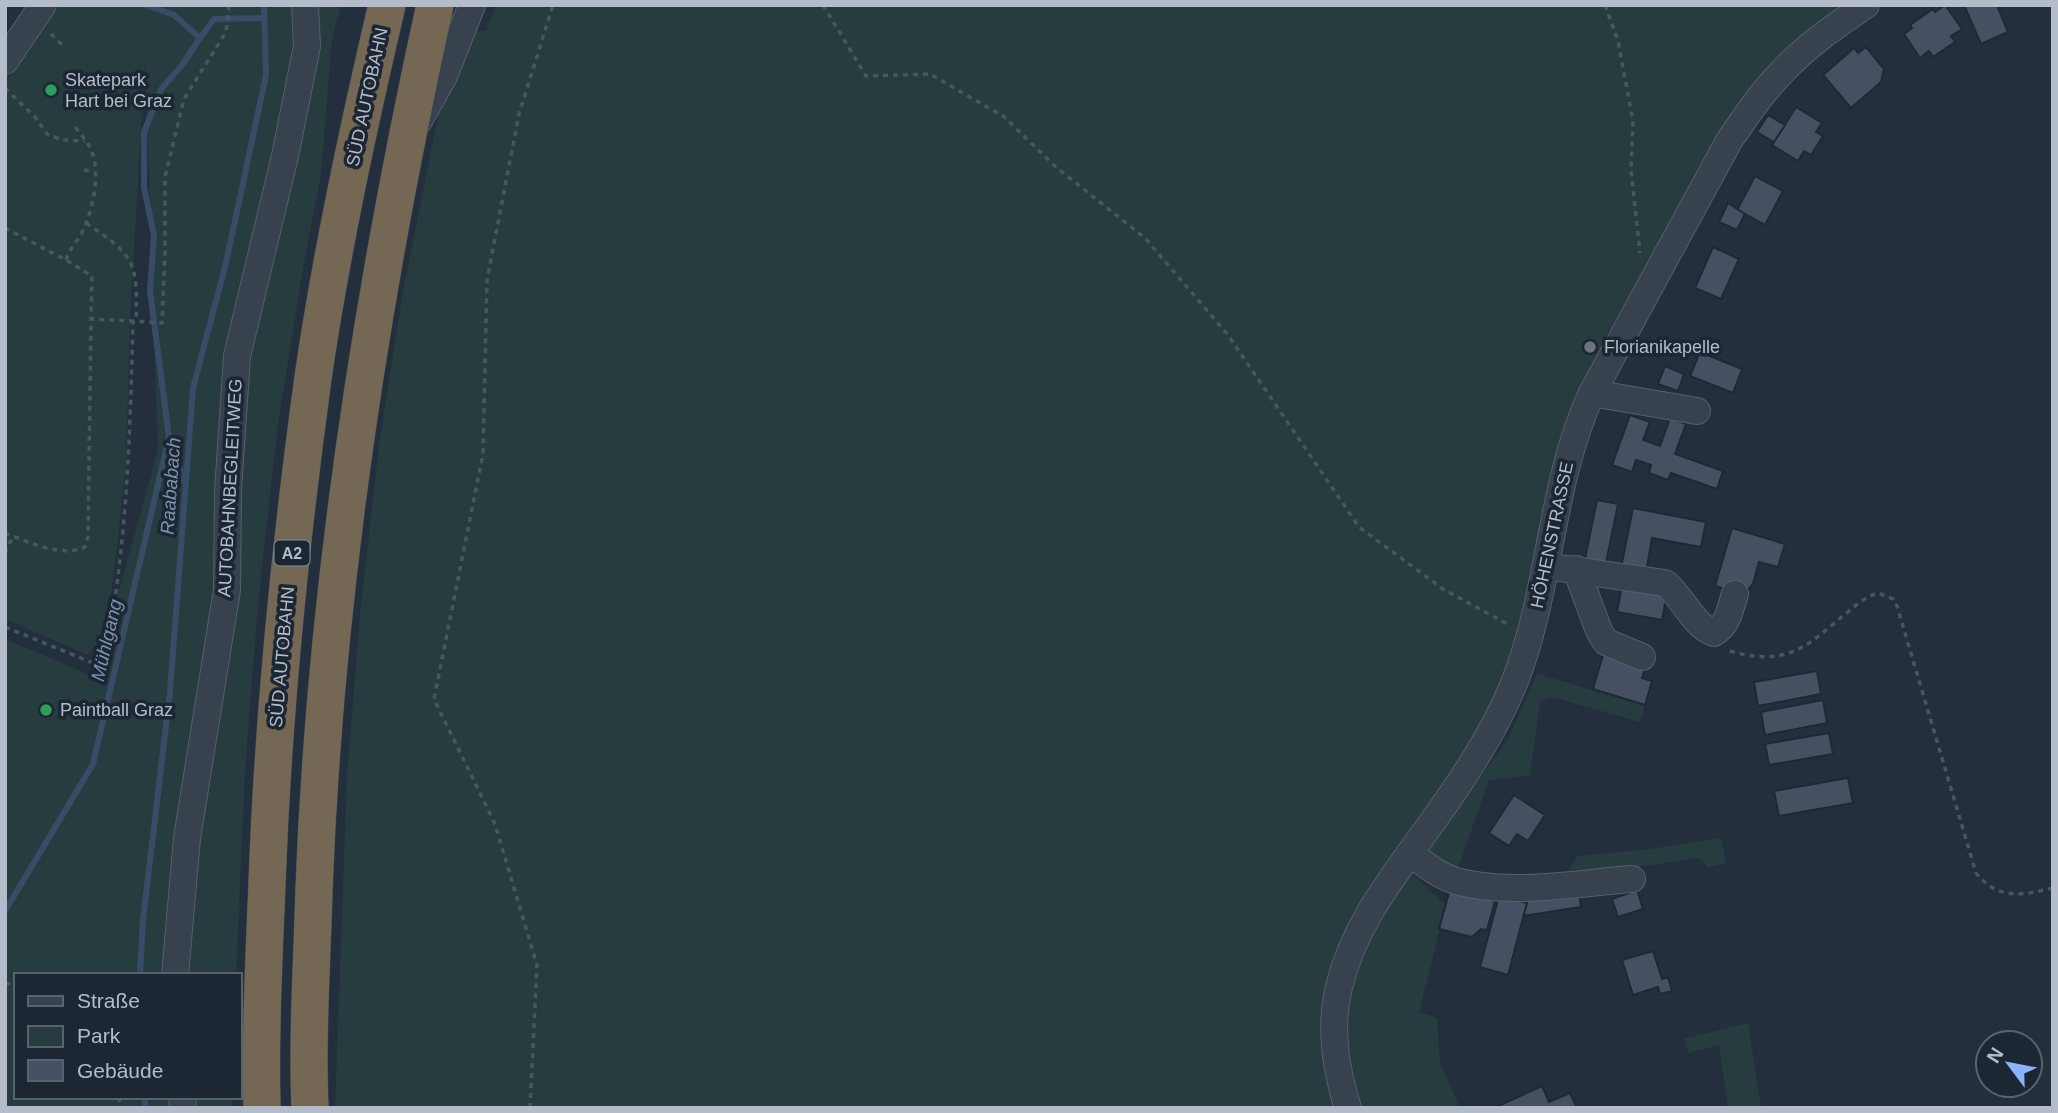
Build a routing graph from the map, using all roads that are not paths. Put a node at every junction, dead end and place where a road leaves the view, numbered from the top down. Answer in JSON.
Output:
{"nodes":[{"id":1,"x":43,"y":5,"type":"edge"},
{"id":2,"x":305,"y":5,"type":"edge"},
{"id":3,"x":387,"y":5,"type":"edge"},
{"id":4,"x":435,"y":5,"type":"edge"},
{"id":5,"x":472,"y":5,"type":"edge"},
{"id":6,"x":1866,"y":5,"type":"edge"},
{"id":7,"x":5,"y":61,"type":"edge"},
{"id":8,"x":404,"y":148,"type":"junction"},
{"id":9,"x":1592,"y":393,"type":"junction"},
{"id":10,"x":1696,"y":411,"type":"dead end"},
{"id":11,"x":1546,"y":566,"type":"junction"},
{"id":12,"x":1576,"y":569,"type":"junction"},
{"id":13,"x":1735,"y":594,"type":"dead end"},
{"id":14,"x":1642,"y":657,"type":"dead end"},
{"id":15,"x":1410,"y":853,"type":"junction"},
{"id":16,"x":1632,"y":879,"type":"dead end"},
{"id":17,"x":175,"y":973,"type":"edge"},
{"id":18,"x":262,"y":1108,"type":"edge"},
{"id":19,"x":310,"y":1108,"type":"edge"},
{"id":20,"x":1348,"y":1108,"type":"edge"}],
"edges":[{"from":1,"to":7,"type":"street"},
{"from":2,"to":17,"type":"street","name":"AUTOBAHNBEGLEITWEG"},
{"from":3,"to":18,"type":"highway","name":"SÜD AUTOBAHN","number":"A2"},
{"from":4,"to":8,"type":"highway"},
{"from":5,"to":8,"type":"street"},
{"from":6,"to":9,"type":"street","name":"HÖHENSTRASSE"},
{"from":8,"to":19,"type":"highway"},
{"from":9,"to":10,"type":"street"},
{"from":9,"to":11,"type":"street","name":"HÖHENSTRASSE"},
{"from":11,"to":12,"type":"street"},
{"from":11,"to":15,"type":"street","name":"HÖHENSTRASSE"},
{"from":12,"to":13,"type":"street"},
{"from":12,"to":14,"type":"street"},
{"from":15,"to":16,"type":"street"},
{"from":15,"to":20,"type":"street","name":"HÖHENSTRASSE"}]}
